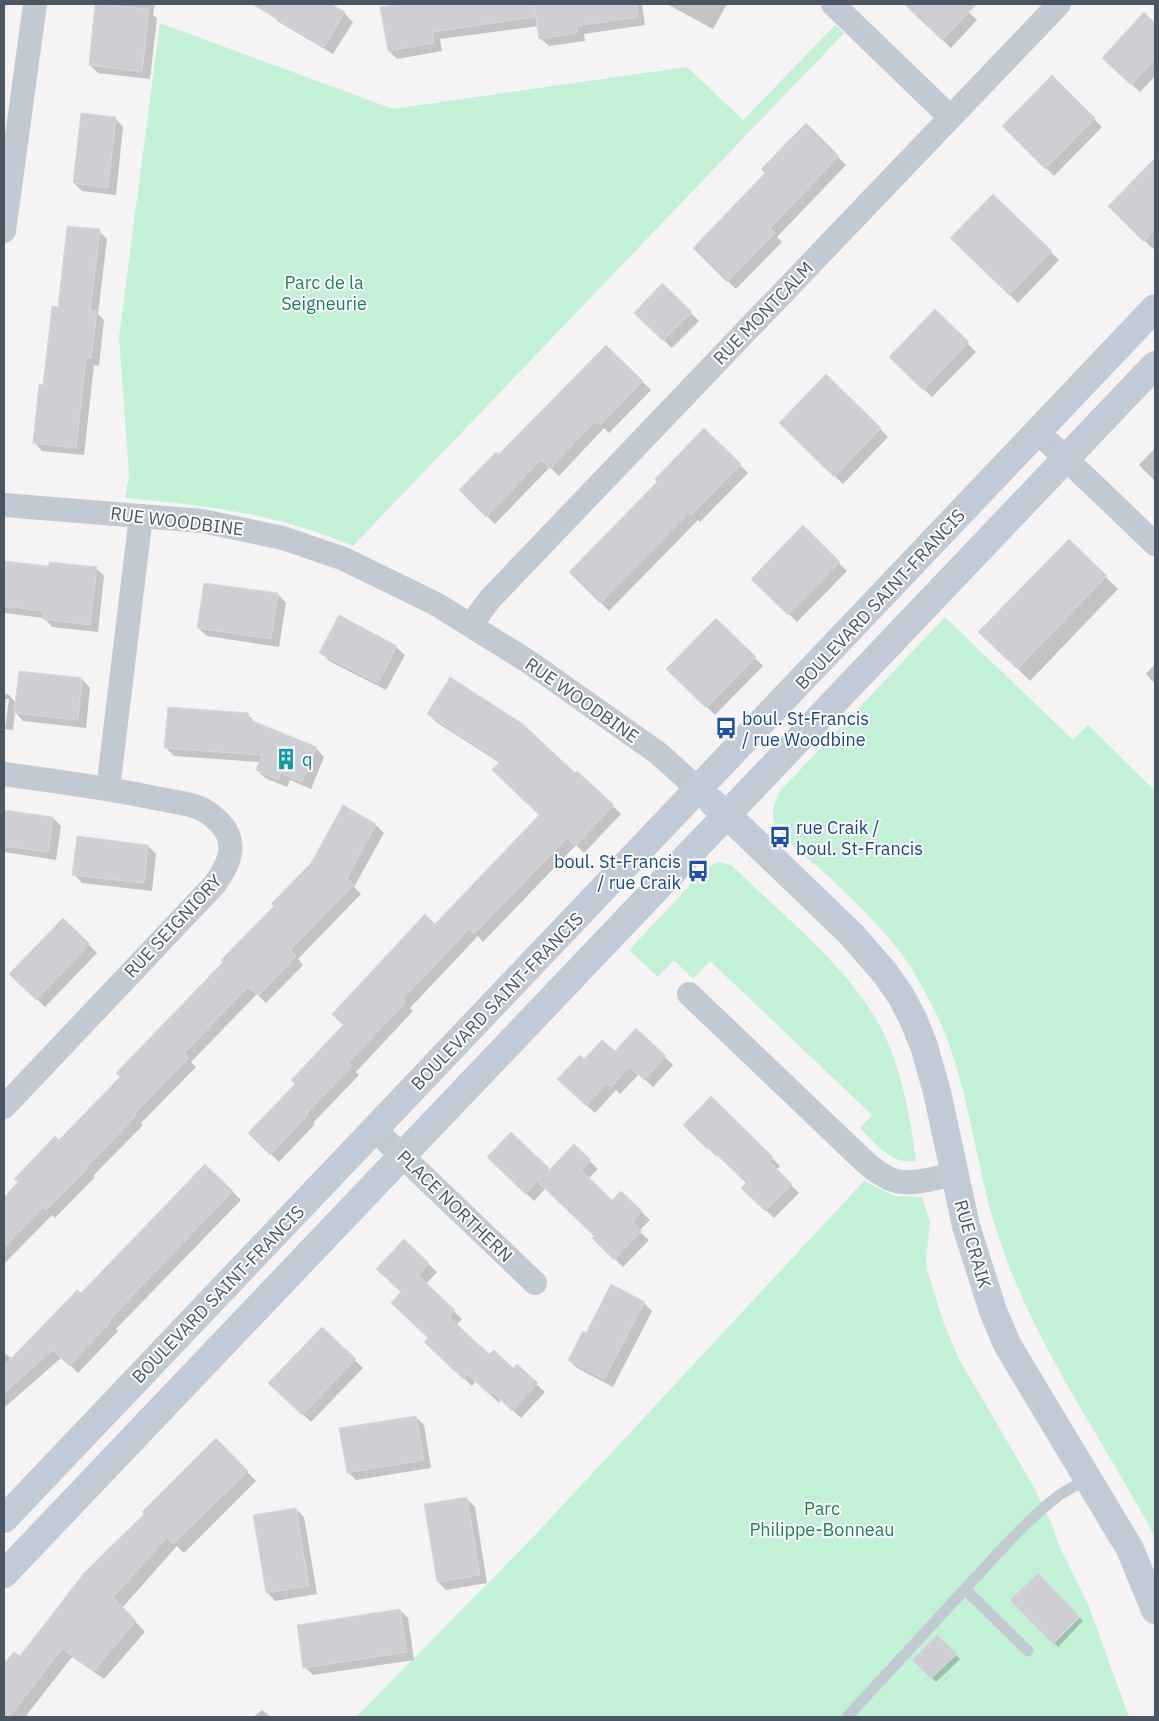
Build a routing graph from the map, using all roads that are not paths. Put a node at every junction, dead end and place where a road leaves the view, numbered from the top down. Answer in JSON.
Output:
{"nodes":[{"id":1,"x":35,"y":4,"type":"edge"},
{"id":2,"x":833,"y":4,"type":"edge"},
{"id":3,"x":1059,"y":4,"type":"edge"},
{"id":4,"x":950,"y":117,"type":"junction"},
{"id":5,"x":4,"y":231,"type":"edge"},
{"id":6,"x":1155,"y":308,"type":"edge"},
{"id":7,"x":1155,"y":365,"type":"edge"},
{"id":8,"x":1038,"y":432,"type":"junction"},
{"id":9,"x":1065,"y":458,"type":"junction"},
{"id":10,"x":4,"y":505,"type":"edge"},
{"id":11,"x":140,"y":516,"type":"junction"},
{"id":12,"x":1155,"y":544,"type":"edge"},
{"id":13,"x":471,"y":625,"type":"junction"},
{"id":14,"x":4,"y":774,"type":"edge"},
{"id":15,"x":108,"y":789,"type":"junction"},
{"id":16,"x":698,"y":790,"type":"junction"},
{"id":17,"x":727,"y":815,"type":"junction"},
{"id":18,"x":689,"y":994,"type":"dead end"},
{"id":19,"x":4,"y":1107,"type":"edge"},
{"id":20,"x":374,"y":1130,"type":"junction"},
{"id":21,"x":403,"y":1156,"type":"junction"},
{"id":22,"x":954,"y":1174,"type":"junction"},
{"id":23,"x":535,"y":1283,"type":"dead end"},
{"id":24,"x":1088,"y":1478,"type":"junction"},
{"id":25,"x":4,"y":1519,"type":"edge"},
{"id":26,"x":4,"y":1574,"type":"edge"},
{"id":27,"x":965,"y":1589,"type":"junction"},
{"id":28,"x":1155,"y":1610,"type":"edge"},
{"id":29,"x":1028,"y":1652,"type":"dead end"},
{"id":30,"x":847,"y":1717,"type":"edge"}],
"edges":[{"from":1,"to":5,"type":"street"},
{"from":2,"to":4,"type":"street"},
{"from":3,"to":4,"type":"street","name":"RUE MONTCALM"},
{"from":4,"to":13,"type":"street","name":"RUE MONTCALM"},
{"from":6,"to":8,"type":"street","name":"BOULEVARD SAINT-FRANCIS"},
{"from":7,"to":9,"type":"street","name":"BOULEVARD SAINT-FRANCIS"},
{"from":8,"to":9,"type":"street"},
{"from":8,"to":16,"type":"street","name":"BOULEVARD SAINT-FRANCIS"},
{"from":9,"to":12,"type":"street"},
{"from":9,"to":17,"type":"street","name":"BOULEVARD SAINT-FRANCIS"},
{"from":10,"to":11,"type":"street","name":"RUE WOODBINE"},
{"from":11,"to":13,"type":"street","name":"RUE WOODBINE"},
{"from":11,"to":15,"type":"street"},
{"from":13,"to":16,"type":"street","name":"RUE WOODBINE"},
{"from":14,"to":15,"type":"street","name":"RUE SEIGNIORY"},
{"from":15,"to":19,"type":"street","name":"RUE SEIGNIORY"},
{"from":16,"to":17,"type":"street","name":"RUE WOODBINE"},
{"from":16,"to":20,"type":"street","name":"BOULEVARD SAINT-FRANCIS"},
{"from":17,"to":21,"type":"street","name":"BOULEVARD SAINT-FRANCIS"},
{"from":17,"to":22,"type":"street","name":"RUE WOODBINE"},
{"from":18,"to":22,"type":"street"},
{"from":20,"to":21,"type":"street","name":"PLACE NORTHERN"},
{"from":20,"to":25,"type":"street","name":"BOULEVARD SAINT-FRANCIS"},
{"from":21,"to":23,"type":"street","name":"PLACE NORTHERN"},
{"from":21,"to":26,"type":"street","name":"BOULEVARD SAINT-FRANCIS"},
{"from":22,"to":24,"type":"street","name":"RUE CRAIK"},
{"from":24,"to":27,"type":"lane"},
{"from":24,"to":28,"type":"street","name":"RUE CRAIK"},
{"from":27,"to":29,"type":"lane"},
{"from":27,"to":30,"type":"lane"}]}
